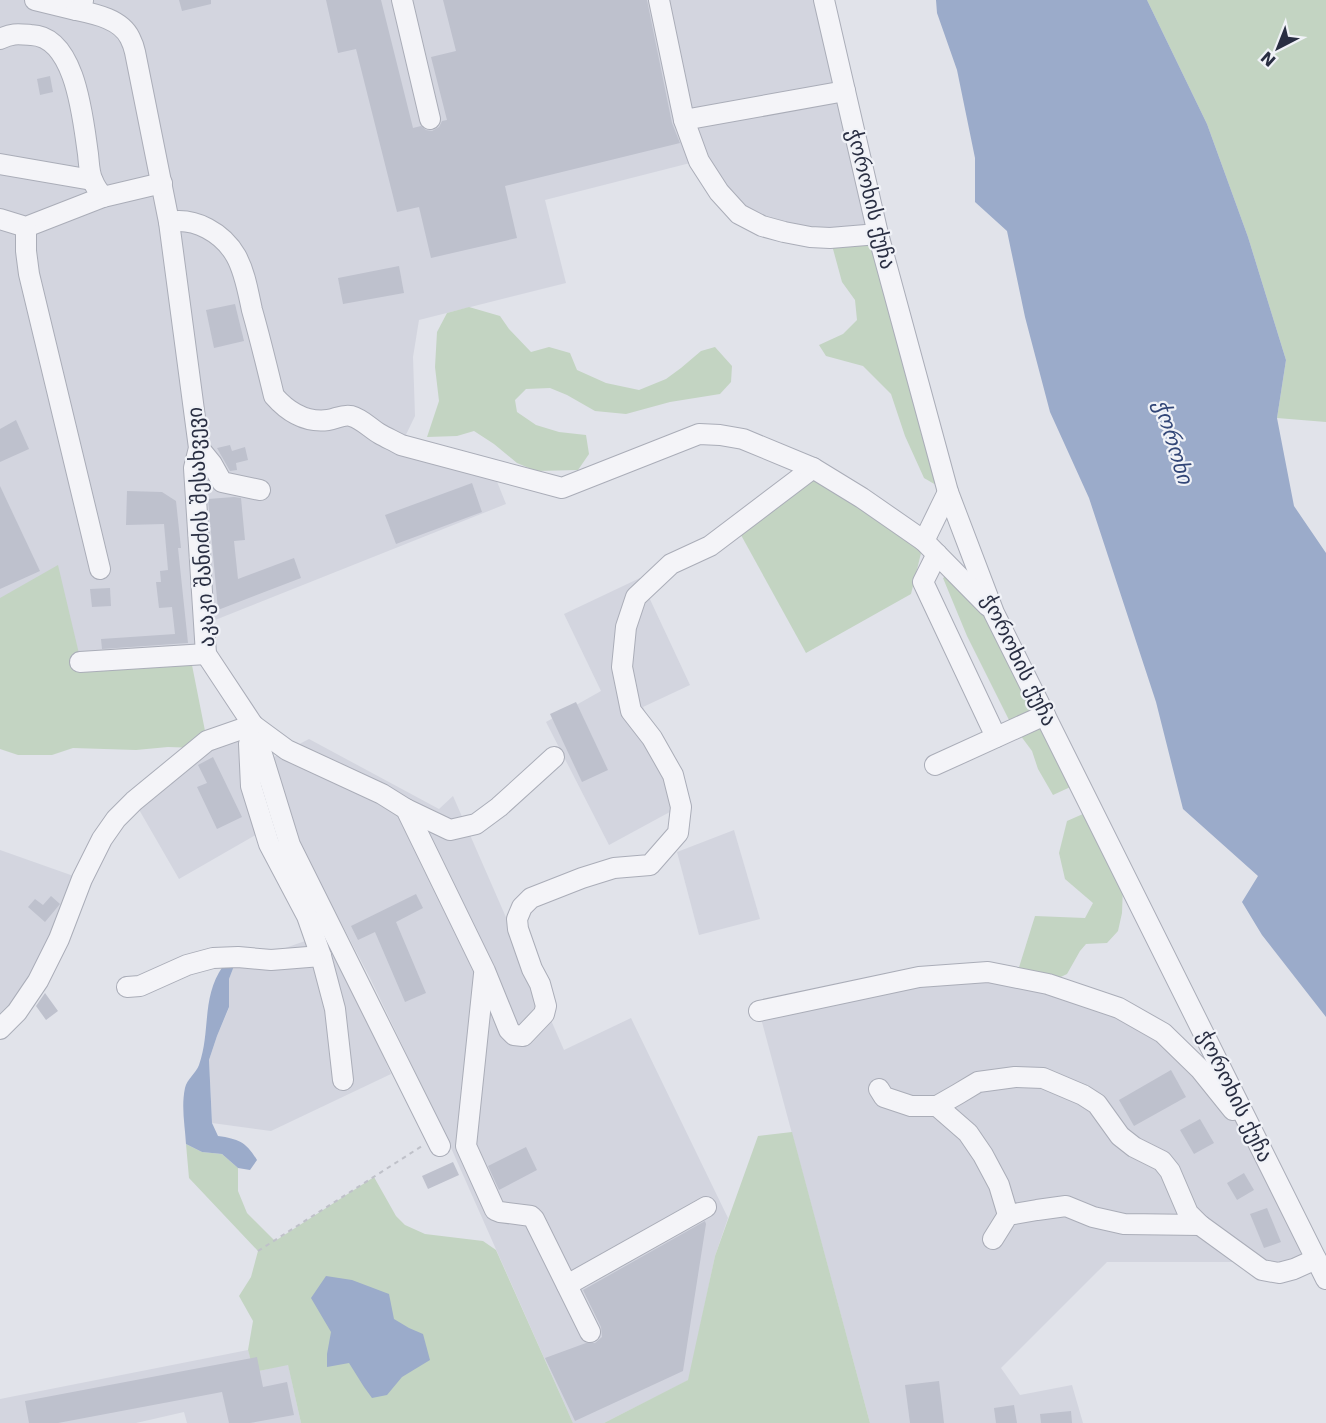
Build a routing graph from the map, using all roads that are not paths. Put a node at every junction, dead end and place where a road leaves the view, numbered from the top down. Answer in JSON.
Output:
{"nodes":[{"id":1,"x":35,"y":0,"type":"edge"},
{"id":2,"x":402,"y":0,"type":"edge"},
{"id":3,"x":659,"y":0,"type":"edge"},
{"id":4,"x":824,"y":0,"type":"edge"},
{"id":5,"x":80,"y":5,"type":"edge"},
{"id":6,"x":0,"y":39,"type":"edge"},
{"id":7,"x":845,"y":92,"type":"junction"},
{"id":8,"x":430,"y":119,"type":"dead end"},
{"id":9,"x":684,"y":120,"type":"junction"},
{"id":10,"x":0,"y":164,"type":"edge"},
{"id":11,"x":162,"y":183,"type":"junction"},
{"id":12,"x":97,"y":188,"type":"junction"},
{"id":13,"x":0,"y":219,"type":"edge"},
{"id":14,"x":169,"y":222,"type":"junction"},
{"id":15,"x":26,"y":227,"type":"junction"},
{"id":16,"x":878,"y":234,"type":"junction"},
{"id":17,"x":200,"y":448,"type":"junction"},
{"id":18,"x":813,"y":468,"type":"junction"},
{"id":19,"x":260,"y":490,"type":"dead end"},
{"id":20,"x":948,"y":492,"type":"junction"},
{"id":21,"x":930,"y":548,"type":"junction"},
{"id":22,"x":100,"y":569,"type":"dead end"},
{"id":23,"x":994,"y":613,"type":"junction"},
{"id":24,"x":206,"y":654,"type":"junction"},
{"id":25,"x":80,"y":662,"type":"dead end"},
{"id":26,"x":1045,"y":715,"type":"junction"},
{"id":27,"x":253,"y":725,"type":"junction"},
{"id":28,"x":996,"y":737,"type":"junction"},
{"id":29,"x":554,"y":757,"type":"dead end"},
{"id":30,"x":935,"y":765,"type":"dead end"},
{"id":31,"x":406,"y":809,"type":"junction"},
{"id":32,"x":321,"y":956,"type":"junction"},
{"id":33,"x":484,"y":971,"type":"junction"},
{"id":34,"x":127,"y":987,"type":"dead end"},
{"id":35,"x":759,"y":1011,"type":"dead end"},
{"id":36,"x":0,"y":1029,"type":"edge"},
{"id":37,"x":343,"y":1080,"type":"dead end"},
{"id":38,"x":879,"y":1089,"type":"dead end"},
{"id":39,"x":937,"y":1106,"type":"junction"},
{"id":40,"x":1256,"y":1137,"type":"junction"},
{"id":41,"x":438,"y":1142,"type":"road end"},
{"id":42,"x":706,"y":1207,"type":"dead end"},
{"id":43,"x":1008,"y":1215,"type":"junction"},
{"id":44,"x":1200,"y":1225,"type":"junction"},
{"id":45,"x":993,"y":1239,"type":"dead end"},
{"id":46,"x":1316,"y":1259,"type":"junction"},
{"id":47,"x":1326,"y":1279,"type":"edge"},
{"id":48,"x":567,"y":1285,"type":"junction"},
{"id":49,"x":590,"y":1332,"type":"dead end"}],
"edges":[{"from":1,"to":5,"type":"street","name":"აკაკი შანიძის შესახვევი"},
{"from":2,"to":8,"type":"street"},
{"from":3,"to":9,"type":"street"},
{"from":4,"to":7,"type":"street","name":"ჭოროხის ქუჩა"},
{"from":5,"to":11,"type":"street","name":"აკაკი შანიძის შესახვევი"},
{"from":6,"to":12,"type":"street"},
{"from":7,"to":9,"type":"street"},
{"from":7,"to":16,"type":"street","name":"ჭოროხის ქუჩა"},
{"from":9,"to":16,"type":"street"},
{"from":10,"to":12,"type":"street"},
{"from":11,"to":12,"type":"street"},
{"from":11,"to":14,"type":"street","name":"აკაკი შანიძის შესახვევი"},
{"from":12,"to":15,"type":"street"},
{"from":13,"to":15,"type":"street"},
{"from":14,"to":17,"type":"street","name":"აკაკი შანიძის შესახვევი"},
{"from":14,"to":18,"type":"street"},
{"from":15,"to":22,"type":"street"},
{"from":16,"to":20,"type":"street","name":"ჭოროხის ქუჩა"},
{"from":17,"to":19,"type":"street"},
{"from":17,"to":24,"type":"street","name":"აკაკი შანიძის შესახვევი"},
{"from":18,"to":21,"type":"street"},
{"from":18,"to":33,"type":"street"},
{"from":20,"to":21,"type":"street"},
{"from":20,"to":23,"type":"street","name":"ჭოროხის ქუჩა"},
{"from":21,"to":23,"type":"street"},
{"from":21,"to":28,"type":"street"},
{"from":23,"to":26,"type":"street","name":"ჭოროხის ქუჩა"},
{"from":24,"to":25,"type":"street"},
{"from":24,"to":27,"type":"street","name":"აკაკი შანიძის შესახვევი"},
{"from":26,"to":28,"type":"street"},
{"from":26,"to":40,"type":"street","name":"ჭოროხის ქუჩა"},
{"from":27,"to":31,"type":"street","name":"აკაკი შანიძის შესახვევი"},
{"from":27,"to":32,"type":"street"},
{"from":27,"to":36,"type":"street"},
{"from":27,"to":41,"type":"street"},
{"from":28,"to":30,"type":"street"},
{"from":29,"to":31,"type":"street","name":"აკაკი შანიძის შესახვევი"},
{"from":31,"to":33,"type":"street"},
{"from":32,"to":34,"type":"street"},
{"from":32,"to":37,"type":"street"},
{"from":33,"to":48,"type":"street"},
{"from":35,"to":40,"type":"street"},
{"from":38,"to":39,"type":"street"},
{"from":39,"to":43,"type":"street"},
{"from":39,"to":44,"type":"street"},
{"from":40,"to":46,"type":"street","name":"ჭოროხის ქუჩა"},
{"from":42,"to":48,"type":"street"},
{"from":43,"to":44,"type":"street"},
{"from":43,"to":45,"type":"street"},
{"from":44,"to":46,"type":"street"},
{"from":46,"to":47,"type":"street","name":"ჭოროხის ქუჩა"},
{"from":48,"to":49,"type":"street"}]}
